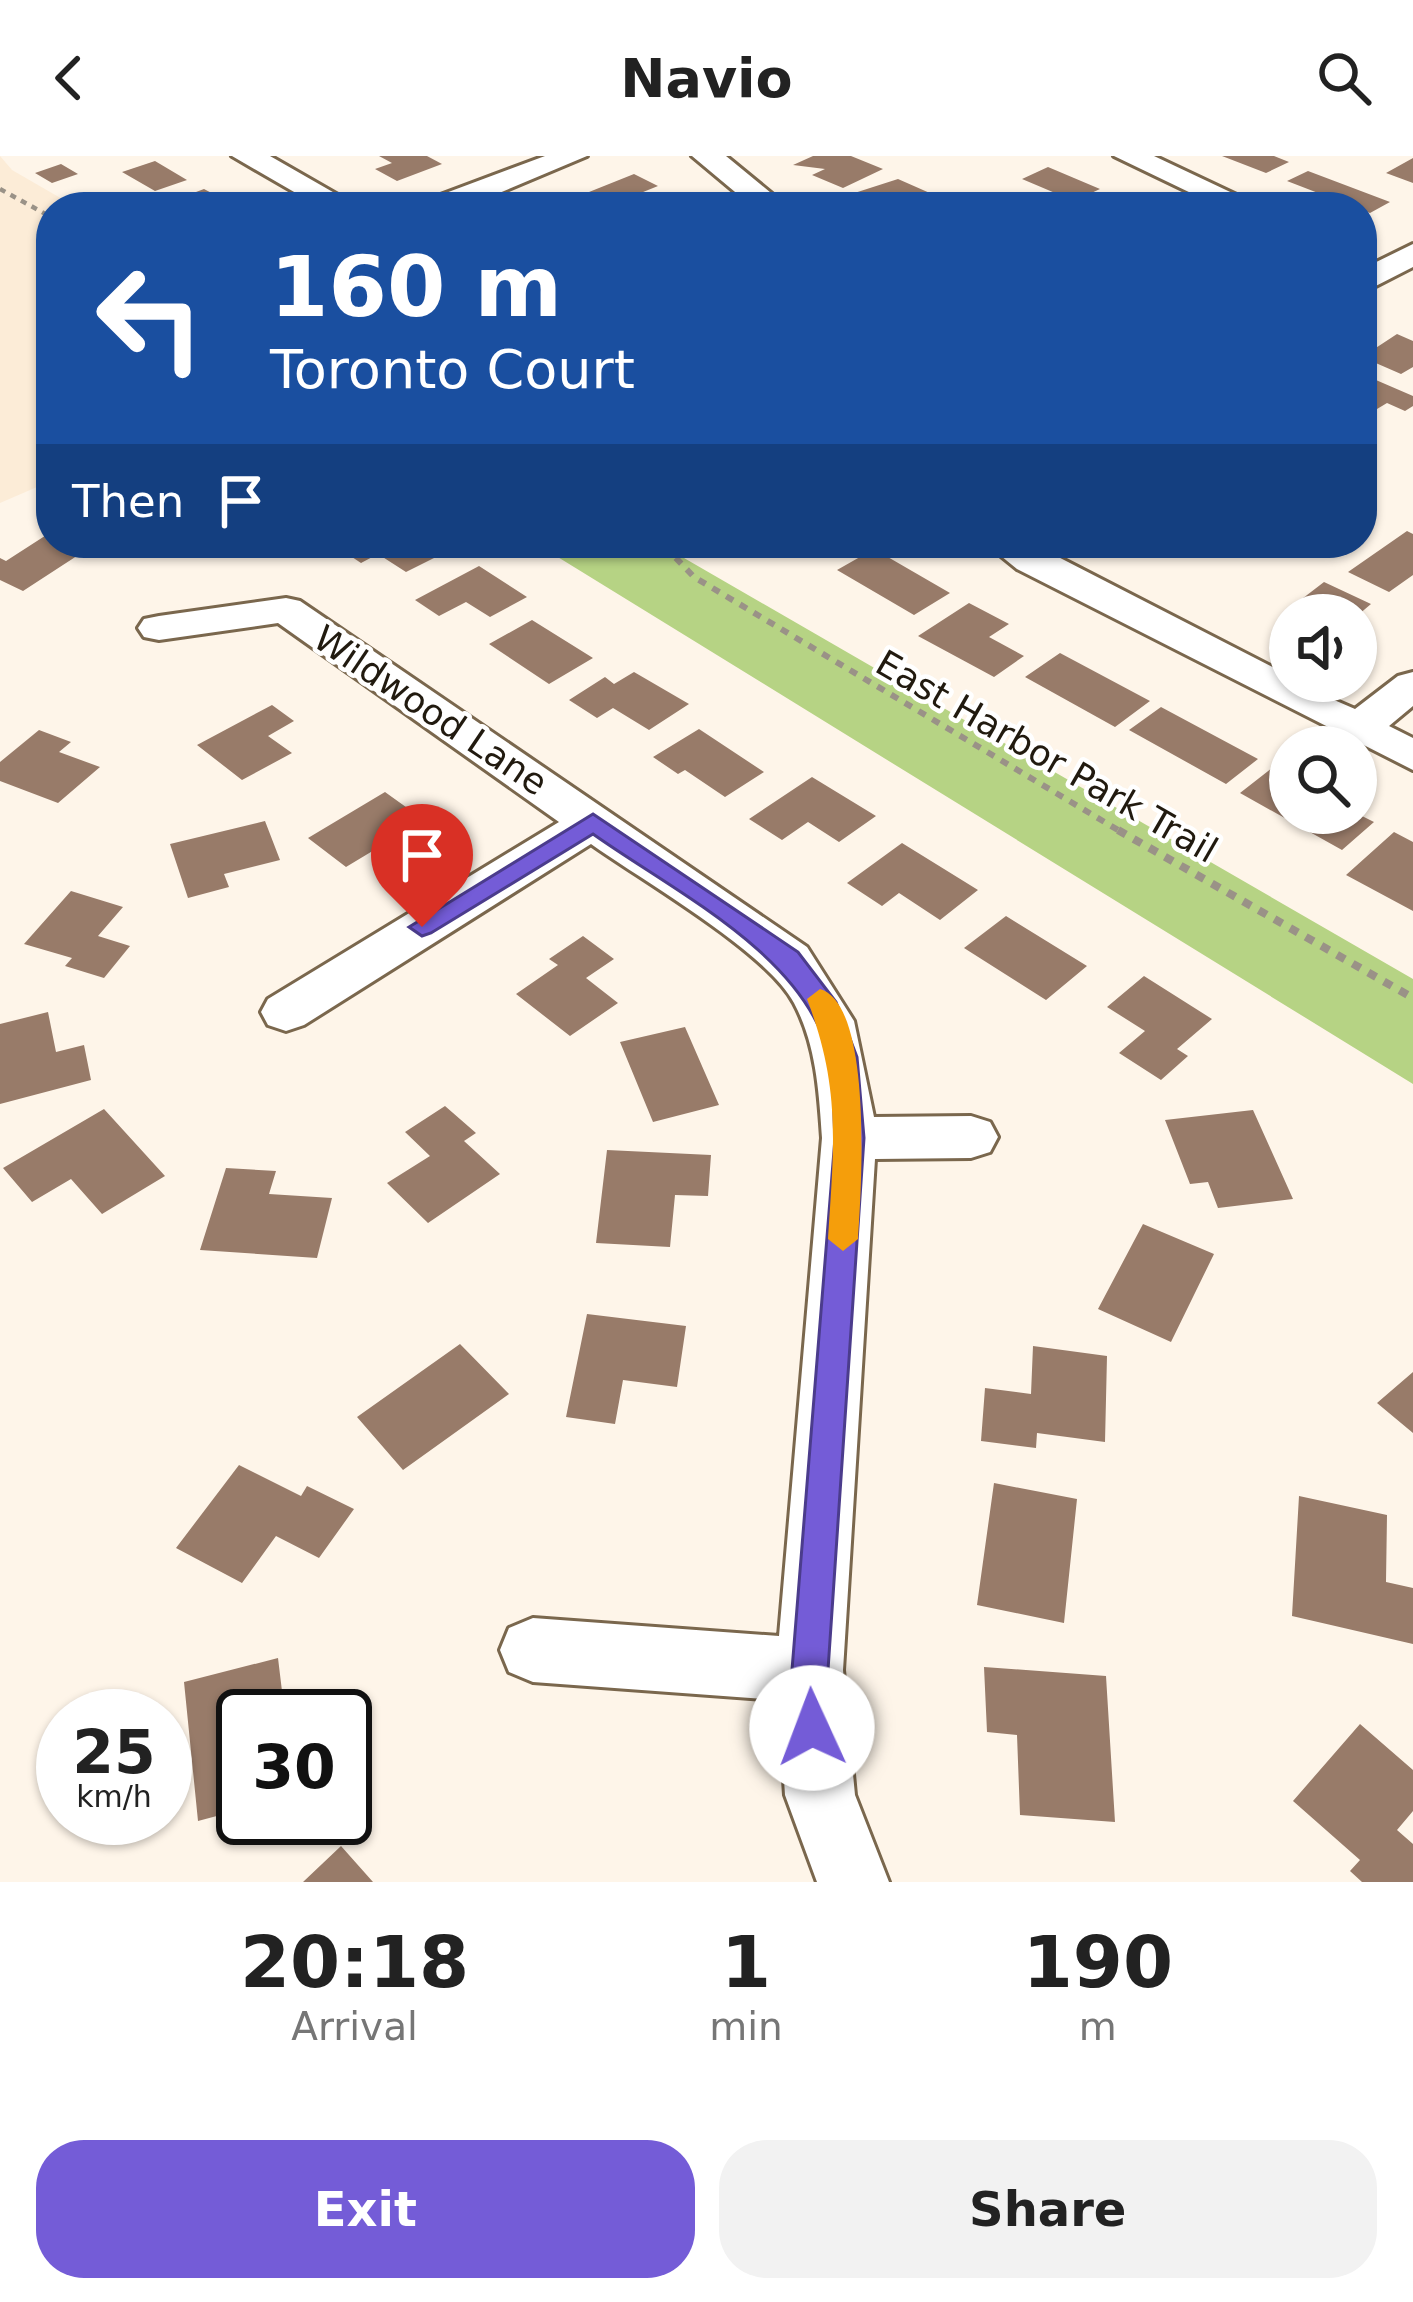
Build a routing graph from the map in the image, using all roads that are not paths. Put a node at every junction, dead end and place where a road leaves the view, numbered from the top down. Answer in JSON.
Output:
{"nodes":[{"id":1,"x":247,"y":156,"type":"edge"},
{"id":2,"x":572,"y":156,"type":"edge"},
{"id":3,"x":707,"y":156,"type":"edge"},
{"id":4,"x":1129,"y":156,"type":"edge"},
{"id":5,"x":315,"y":192,"type":"edge"},
{"id":6,"x":477,"y":192,"type":"edge"},
{"id":7,"x":753,"y":192,"type":"edge"},
{"id":8,"x":1212,"y":192,"type":"edge"},
{"id":9,"x":1027,"y":558,"type":"edge"},
{"id":10,"x":159,"y":628,"type":"dead end"},
{"id":11,"x":1413,"y":686,"type":"edge"},
{"id":12,"x":1354,"y":726,"type":"edge"},
{"id":13,"x":1361,"y":726,"type":"edge"},
{"id":14,"x":1377,"y":738,"type":"edge"},
{"id":15,"x":1413,"y":756,"type":"edge"},
{"id":16,"x":593,"y":822,"type":"junction"},
{"id":17,"x":286,"y":1012,"type":"dead end"},
{"id":18,"x":971,"y":1136,"type":"dead end"},
{"id":19,"x":849,"y":1138,"type":"junction"},
{"id":20,"x":533,"y":1650,"type":"dead end"},
{"id":21,"x":810,"y":1670,"type":"junction"},
{"id":22,"x":853,"y":1882,"type":"edge"}],
"edges":[{"from":1,"to":5,"type":"street"},
{"from":2,"to":6,"type":"street"},
{"from":3,"to":7,"type":"street"},
{"from":4,"to":8,"type":"street"},
{"from":9,"to":12,"type":"street"},
{"from":10,"to":16,"type":"street","name":"Wildwood Lane"},
{"from":11,"to":13,"type":"street"},
{"from":14,"to":15,"type":"street"},
{"from":16,"to":17,"type":"street"},
{"from":16,"to":19,"type":"street","name":"Wildwood Lane"},
{"from":18,"to":19,"type":"street"},
{"from":19,"to":21,"type":"street","name":"Wildwood Lane"},
{"from":20,"to":21,"type":"street"},
{"from":21,"to":22,"type":"street","name":"Wildwood Lane"}]}
